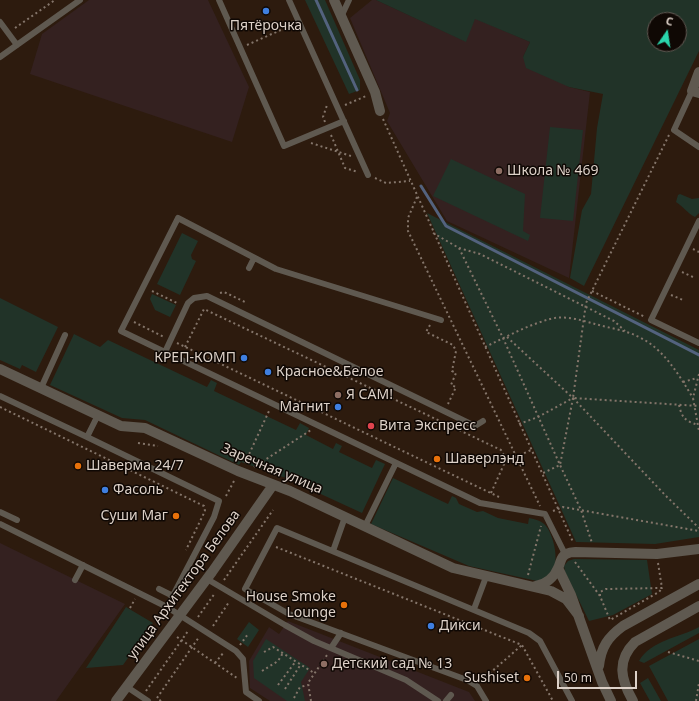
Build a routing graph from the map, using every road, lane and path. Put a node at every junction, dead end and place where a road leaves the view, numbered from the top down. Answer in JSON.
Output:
{"nodes":[{"id":1,"x":55,"y":0,"type":"edge"},
{"id":2,"x":80,"y":0,"type":"edge"},
{"id":3,"x":219,"y":0,"type":"edge"},
{"id":4,"x":290,"y":0,"type":"edge"},
{"id":5,"x":334,"y":0,"type":"edge"},
{"id":6,"x":349,"y":0,"type":"edge"},
{"id":7,"x":341,"y":17,"type":"junction"},
{"id":8,"x":0,"y":22,"type":"edge"},
{"id":9,"x":292,"y":25,"type":"dead end"},
{"id":10,"x":8,"y":33,"type":"junction"},
{"id":11,"x":17,"y":45,"type":"junction"},
{"id":12,"x":247,"y":45,"type":"dead end"},
{"id":13,"x":0,"y":57,"type":"edge"},
{"id":14,"x":699,"y":72,"type":"edge"},
{"id":15,"x":375,"y":92,"type":"junction"},
{"id":16,"x":696,"y":92,"type":"edge"},
{"id":17,"x":338,"y":108,"type":"junction"},
{"id":18,"x":380,"y":111,"type":"joint"},
{"id":19,"x":344,"y":121,"type":"junction"},
{"id":20,"x":674,"y":130,"type":"junction"},
{"id":21,"x":305,"y":137,"type":"junction"},
{"id":22,"x":699,"y":147,"type":"edge"},
{"id":23,"x":360,"y":158,"type":"junction"},
{"id":24,"x":368,"y":175,"type":"dead end"},
{"id":25,"x":417,"y":197,"type":"junction"},
{"id":26,"x":699,"y":221,"type":"edge"},
{"id":27,"x":433,"y":232,"type":"junction"},
{"id":28,"x":459,"y":248,"type":"junction"},
{"id":29,"x":254,"y":258,"type":"junction"},
{"id":30,"x":249,"y":268,"type":"dead end"},
{"id":31,"x":676,"y":269,"type":"junction"},
{"id":32,"x":694,"y":277,"type":"dead end"},
{"id":33,"x":152,"y":291,"type":"dead end"},
{"id":34,"x":591,"y":292,"type":"junction"},
{"id":35,"x":665,"y":292,"type":"junction"},
{"id":36,"x":683,"y":300,"type":"dead end"},
{"id":37,"x":180,"y":304,"type":"dead end"},
{"id":38,"x":584,"y":307,"type":"junction"},
{"id":39,"x":127,"y":318,"type":"junction"},
{"id":40,"x":433,"y":318,"type":"junction"},
{"id":41,"x":441,"y":320,"type":"dead end"},
{"id":42,"x":651,"y":320,"type":"junction"},
{"id":43,"x":582,"y":321,"type":"junction"},
{"id":44,"x":627,"y":332,"type":"junction"},
{"id":45,"x":65,"y":335,"type":"dead end"},
{"id":46,"x":507,"y":337,"type":"junction"},
{"id":47,"x":503,"y":338,"type":"junction"},
{"id":48,"x":170,"y":340,"type":"junction"},
{"id":49,"x":699,"y":343,"type":"edge"},
{"id":50,"x":185,"y":347,"type":"junction"},
{"id":51,"x":485,"y":347,"type":"junction"},
{"id":52,"x":165,"y":352,"type":"junction"},
{"id":53,"x":0,"y":369,"type":"edge"},
{"id":54,"x":699,"y":374,"type":"edge"},
{"id":55,"x":698,"y":378,"type":"edge"},
{"id":56,"x":683,"y":382,"type":"junction"},
{"id":57,"x":41,"y":388,"type":"junction"},
{"id":58,"x":0,"y":396,"type":"edge"},
{"id":59,"x":573,"y":398,"type":"junction"},
{"id":60,"x":693,"y":398,"type":"junction"},
{"id":61,"x":272,"y":404,"type":"junction"},
{"id":62,"x":679,"y":405,"type":"junction"},
{"id":63,"x":694,"y":406,"type":"junction"},
{"id":64,"x":699,"y":406,"type":"edge"},
{"id":65,"x":0,"y":407,"type":"edge"},
{"id":66,"x":445,"y":411,"type":"junction"},
{"id":67,"x":98,"y":416,"type":"junction"},
{"id":68,"x":538,"y":417,"type":"junction"},
{"id":69,"x":440,"y":421,"type":"junction"},
{"id":70,"x":483,"y":421,"type":"dead end"},
{"id":71,"x":519,"y":424,"type":"junction"},
{"id":72,"x":316,"y":425,"type":"junction"},
{"id":73,"x":698,"y":425,"type":"edge"},
{"id":74,"x":699,"y":431,"type":"edge"},
{"id":75,"x":87,"y":437,"type":"junction"},
{"id":76,"x":531,"y":450,"type":"junction"},
{"id":77,"x":516,"y":457,"type":"junction"},
{"id":78,"x":396,"y":462,"type":"junction"},
{"id":79,"x":507,"y":462,"type":"junction"},
{"id":80,"x":560,"y":465,"type":"junction"},
{"id":81,"x":243,"y":466,"type":"dead end"},
{"id":82,"x":251,"y":469,"type":"dead end"},
{"id":83,"x":542,"y":474,"type":"junction"},
{"id":84,"x":235,"y":478,"type":"dead end"},
{"id":85,"x":273,"y":485,"type":"junction"},
{"id":86,"x":491,"y":493,"type":"junction"},
{"id":87,"x":218,"y":502,"type":"junction"},
{"id":88,"x":508,"y":508,"type":"junction"},
{"id":89,"x":558,"y":509,"type":"junction"},
{"id":90,"x":273,"y":510,"type":"dead end"},
{"id":91,"x":581,"y":510,"type":"junction"},
{"id":92,"x":0,"y":512,"type":"edge"},
{"id":93,"x":545,"y":514,"type":"junction"},
{"id":94,"x":345,"y":517,"type":"junction"},
{"id":95,"x":17,"y":520,"type":"dead end"},
{"id":96,"x":0,"y":524,"type":"edge"},
{"id":97,"x":365,"y":526,"type":"junction"},
{"id":98,"x":699,"y":530,"type":"edge"},
{"id":99,"x":593,"y":546,"type":"dead end"},
{"id":100,"x":275,"y":547,"type":"dead end"},
{"id":101,"x":699,"y":549,"type":"edge"},
{"id":102,"x":333,"y":551,"type":"junction"},
{"id":103,"x":186,"y":552,"type":"dead end"},
{"id":104,"x":575,"y":552,"type":"junction"},
{"id":105,"x":565,"y":554,"type":"junction"},
{"id":106,"x":657,"y":554,"type":"junction"},
{"id":107,"x":83,"y":565,"type":"junction"},
{"id":108,"x":558,"y":568,"type":"junction"},
{"id":109,"x":486,"y":577,"type":"junction"},
{"id":110,"x":207,"y":578,"type":"junction"},
{"id":111,"x":527,"y":578,"type":"dead end"},
{"id":112,"x":75,"y":580,"type":"dead end"},
{"id":113,"x":699,"y":584,"type":"edge"},
{"id":114,"x":220,"y":586,"type":"junction"},
{"id":115,"x":536,"y":586,"type":"junction"},
{"id":116,"x":662,"y":588,"type":"junction"},
{"id":117,"x":159,"y":590,"type":"dead end"},
{"id":118,"x":173,"y":596,"type":"junction"},
{"id":119,"x":600,"y":596,"type":"junction"},
{"id":120,"x":231,"y":599,"type":"dead end"},
{"id":121,"x":699,"y":606,"type":"edge"},
{"id":122,"x":167,"y":607,"type":"junction"},
{"id":123,"x":474,"y":609,"type":"junction"},
{"id":124,"x":180,"y":614,"type":"junction"},
{"id":125,"x":578,"y":616,"type":"junction"},
{"id":126,"x":185,"y":626,"type":"dead end"},
{"id":127,"x":192,"y":626,"type":"junction"},
{"id":128,"x":208,"y":633,"type":"junction"},
{"id":129,"x":341,"y":633,"type":"junction"},
{"id":130,"x":177,"y":637,"type":"dead end"},
{"id":131,"x":182,"y":641,"type":"junction"},
{"id":132,"x":522,"y":645,"type":"junction"},
{"id":133,"x":192,"y":648,"type":"junction"},
{"id":134,"x":218,"y":648,"type":"dead end"},
{"id":135,"x":331,"y":648,"type":"junction"},
{"id":136,"x":224,"y":652,"type":"junction"},
{"id":137,"x":264,"y":652,"type":"dead end"},
{"id":138,"x":668,"y":652,"type":"dead end"},
{"id":139,"x":283,"y":653,"type":"junction"},
{"id":140,"x":228,"y":655,"type":"dead end"},
{"id":141,"x":296,"y":661,"type":"junction"},
{"id":142,"x":699,"y":661,"type":"edge"},
{"id":143,"x":215,"y":664,"type":"junction"},
{"id":144,"x":301,"y":664,"type":"junction"},
{"id":145,"x":598,"y":668,"type":"junction"},
{"id":146,"x":262,"y":671,"type":"dead end"},
{"id":147,"x":314,"y":673,"type":"junction"},
{"id":148,"x":241,"y":675,"type":"dead end"},
{"id":149,"x":481,"y":680,"type":"dead end"},
{"id":150,"x":699,"y":683,"type":"edge"},
{"id":151,"x":278,"y":685,"type":"dead end"},
{"id":152,"x":308,"y":685,"type":"junction"},
{"id":153,"x":127,"y":687,"type":"junction"},
{"id":154,"x":285,"y":689,"type":"dead end"},
{"id":155,"x":451,"y":695,"type":"dead end"},
{"id":156,"x":142,"y":697,"type":"junction"},
{"id":157,"x":294,"y":698,"type":"dead end"},
{"id":158,"x":116,"y":701,"type":"edge"},
{"id":159,"x":148,"y":701,"type":"edge"},
{"id":160,"x":161,"y":701,"type":"edge"},
{"id":161,"x":259,"y":701,"type":"edge"},
{"id":162,"x":312,"y":701,"type":"edge"},
{"id":163,"x":438,"y":701,"type":"edge"},
{"id":164,"x":446,"y":701,"type":"edge"},
{"id":165,"x":486,"y":701,"type":"edge"},
{"id":166,"x":553,"y":701,"type":"edge"},
{"id":167,"x":572,"y":701,"type":"edge"},
{"id":168,"x":611,"y":701,"type":"edge"},
{"id":169,"x":633,"y":701,"type":"edge"},
{"id":170,"x":696,"y":701,"type":"edge"}],
"edges":[{"from":1,"to":10,"type":"path"},
{"from":2,"to":11,"type":"lane"},
{"from":3,"to":21,"type":"lane"},
{"from":4,"to":17,"type":"lane"},
{"from":5,"to":7,"type":"street"},
{"from":6,"to":7,"type":"lane"},
{"from":7,"to":15,"type":"street"},
{"from":8,"to":10,"type":"lane"},
{"from":9,"to":12,"type":"path"},
{"from":10,"to":11,"type":"lane"},
{"from":11,"to":13,"type":"lane"},
{"from":14,"to":16,"type":"street"},
{"from":15,"to":17,"type":"path"},
{"from":15,"to":18,"type":"street"},
{"from":16,"to":20,"type":"lane"},
{"from":17,"to":19,"type":"lane"},
{"from":18,"to":25,"type":"path"},
{"from":19,"to":21,"type":"lane"},
{"from":19,"to":23,"type":"lane"},
{"from":20,"to":22,"type":"lane"},
{"from":20,"to":34,"type":"path"},
{"from":21,"to":23,"type":"path"},
{"from":23,"to":24,"type":"lane"},
{"from":25,"to":27,"type":"path"},
{"from":25,"to":77,"type":"path"},
{"from":26,"to":31,"type":"lane"},
{"from":27,"to":28,"type":"path"},
{"from":27,"to":51,"type":"path"},
{"from":28,"to":38,"type":"path"},
{"from":28,"to":47,"type":"path"},
{"from":29,"to":30,"type":"lane"},
{"from":29,"to":39,"type":"lane"},
{"from":29,"to":40,"type":"lane"},
{"from":31,"to":32,"type":"path"},
{"from":31,"to":35,"type":"lane"},
{"from":33,"to":37,"type":"path"},
{"from":34,"to":38,"type":"path"},
{"from":34,"to":42,"type":"path"},
{"from":35,"to":36,"type":"path"},
{"from":35,"to":42,"type":"lane"},
{"from":38,"to":43,"type":"path"},
{"from":38,"to":44,"type":"path"},
{"from":39,"to":48,"type":"path"},
{"from":39,"to":52,"type":"lane"},
{"from":40,"to":41,"type":"lane"},
{"from":40,"to":66,"type":"path"},
{"from":42,"to":49,"type":"lane"},
{"from":43,"to":44,"type":"path"},
{"from":43,"to":46,"type":"path"},
{"from":43,"to":59,"type":"path"},
{"from":44,"to":56,"type":"path"},
{"from":45,"to":57,"type":"lane"},
{"from":46,"to":47,"type":"path"},
{"from":46,"to":59,"type":"path"},
{"from":47,"to":51,"type":"path"},
{"from":47,"to":68,"type":"path"},
{"from":48,"to":50,"type":"path"},
{"from":48,"to":52,"type":"lane"},
{"from":48,"to":66,"type":"lane"},
{"from":50,"to":69,"type":"path"},
{"from":50,"to":86,"type":"path"},
{"from":51,"to":71,"type":"path"},
{"from":52,"to":61,"type":"lane"},
{"from":53,"to":57,"type":"street","name":"Заречная улица"},
{"from":54,"to":55,"type":"path"},
{"from":55,"to":56,"type":"path"},
{"from":55,"to":60,"type":"path"},
{"from":56,"to":60,"type":"path"},
{"from":57,"to":67,"type":"street","name":"Заречная улица"},
{"from":58,"to":75,"type":"lane"},
{"from":59,"to":62,"type":"path"},
{"from":59,"to":68,"type":"path"},
{"from":59,"to":80,"type":"path"},
{"from":59,"to":98,"type":"path"},
{"from":60,"to":63,"type":"path"},
{"from":61,"to":72,"type":"lane"},
{"from":61,"to":81,"type":"path"},
{"from":62,"to":63,"type":"path"},
{"from":62,"to":73,"type":"path"},
{"from":63,"to":64,"type":"path"},
{"from":63,"to":73,"type":"path"},
{"from":65,"to":103,"type":"path"},
{"from":66,"to":69,"type":"path"},
{"from":66,"to":70,"type":"lane"},
{"from":67,"to":75,"type":"lane"},
{"from":67,"to":85,"type":"street","name":"Заречная улица"},
{"from":68,"to":71,"type":"path"},
{"from":68,"to":80,"type":"path"},
{"from":69,"to":79,"type":"path"},
{"from":71,"to":76,"type":"path"},
{"from":72,"to":78,"type":"lane"},
{"from":72,"to":82,"type":"path"},
{"from":73,"to":74,"type":"path"},
{"from":75,"to":87,"type":"lane"},
{"from":76,"to":77,"type":"path"},
{"from":76,"to":83,"type":"path"},
{"from":77,"to":79,"type":"path"},
{"from":77,"to":93,"type":"path"},
{"from":78,"to":88,"type":"lane"},
{"from":78,"to":97,"type":"lane"},
{"from":79,"to":86,"type":"path"},
{"from":80,"to":83,"type":"path"},
{"from":80,"to":91,"type":"path"},
{"from":83,"to":89,"type":"path"},
{"from":84,"to":87,"type":"path"},
{"from":85,"to":94,"type":"street","name":"Заречная улица"},
{"from":85,"to":110,"type":"street","name":"улица Архитектора Белова"},
{"from":86,"to":88,"type":"path"},
{"from":87,"to":118,"type":"lane"},
{"from":88,"to":93,"type":"lane"},
{"from":89,"to":91,"type":"path"},
{"from":89,"to":93,"type":"path"},
{"from":89,"to":104,"type":"path"},
{"from":90,"to":114,"type":"path"},
{"from":91,"to":98,"type":"path"},
{"from":91,"to":99,"type":"path"},
{"from":92,"to":95,"type":"lane"},
{"from":93,"to":105,"type":"lane"},
{"from":93,"to":111,"type":"path"},
{"from":94,"to":97,"type":"street","name":"Заречная улица"},
{"from":94,"to":102,"type":"lane"},
{"from":96,"to":107,"type":"lane"},
{"from":97,"to":109,"type":"street","name":"Заречная улица"},
{"from":100,"to":132,"type":"path"},
{"from":101,"to":106,"type":"street"},
{"from":102,"to":123,"type":"lane"},
{"from":102,"to":129,"type":"lane"},
{"from":104,"to":105,"type":"street"},
{"from":104,"to":106,"type":"street"},
{"from":104,"to":119,"type":"path"},
{"from":105,"to":108,"type":"street"},
{"from":106,"to":116,"type":"path"},
{"from":107,"to":112,"type":"lane"},
{"from":107,"to":122,"type":"lane"},
{"from":108,"to":115,"type":"street"},
{"from":108,"to":125,"type":"street"},
{"from":109,"to":115,"type":"street","name":"Заречная улица"},
{"from":109,"to":123,"type":"lane"},
{"from":110,"to":114,"type":"lane"},
{"from":110,"to":124,"type":"street","name":"улица Архитектора Белова"},
{"from":113,"to":145,"type":"street"},
{"from":114,"to":127,"type":"path"},
{"from":114,"to":135,"type":"lane"},
{"from":115,"to":125,"type":"street","name":"Заречная улица"},
{"from":116,"to":119,"type":"path"},
{"from":116,"to":119,"type":"path"},
{"from":117,"to":118,"type":"lane"},
{"from":118,"to":122,"type":"lane"},
{"from":120,"to":128,"type":"path"},
{"from":121,"to":169,"type":"street"},
{"from":122,"to":124,"type":"lane"},
{"from":123,"to":167,"type":"lane"},
{"from":124,"to":127,"type":"lane"},
{"from":124,"to":153,"type":"street","name":"улица Архитектора Белова"},
{"from":125,"to":145,"type":"street"},
{"from":126,"to":127,"type":"path"},
{"from":127,"to":128,"type":"lane"},
{"from":127,"to":131,"type":"path"},
{"from":127,"to":133,"type":"path"},
{"from":128,"to":161,"type":"lane"},
{"from":129,"to":135,"type":"lane"},
{"from":129,"to":165,"type":"lane"},
{"from":130,"to":131,"type":"path"},
{"from":131,"to":133,"type":"path"},
{"from":131,"to":156,"type":"path"},
{"from":132,"to":149,"type":"path"},
{"from":132,"to":166,"type":"path"},
{"from":133,"to":143,"type":"path"},
{"from":133,"to":160,"type":"path"},
{"from":134,"to":136,"type":"path"},
{"from":135,"to":147,"type":"path"},
{"from":135,"to":163,"type":"lane"},
{"from":136,"to":140,"type":"path"},
{"from":136,"to":143,"type":"path"},
{"from":137,"to":139,"type":"path"},
{"from":138,"to":142,"type":"path"},
{"from":139,"to":141,"type":"path"},
{"from":139,"to":146,"type":"path"},
{"from":141,"to":144,"type":"path"},
{"from":141,"to":151,"type":"path"},
{"from":143,"to":148,"type":"path"},
{"from":144,"to":147,"type":"path"},
{"from":144,"to":154,"type":"path"},
{"from":145,"to":168,"type":"street"},
{"from":147,"to":152,"type":"path"},
{"from":150,"to":170,"type":"path"},
{"from":152,"to":157,"type":"path"},
{"from":152,"to":162,"type":"path"},
{"from":153,"to":156,"type":"lane"},
{"from":153,"to":158,"type":"street","name":"улица Архитектора Белова"},
{"from":155,"to":164,"type":"lane"},
{"from":156,"to":159,"type":"lane"}]}
